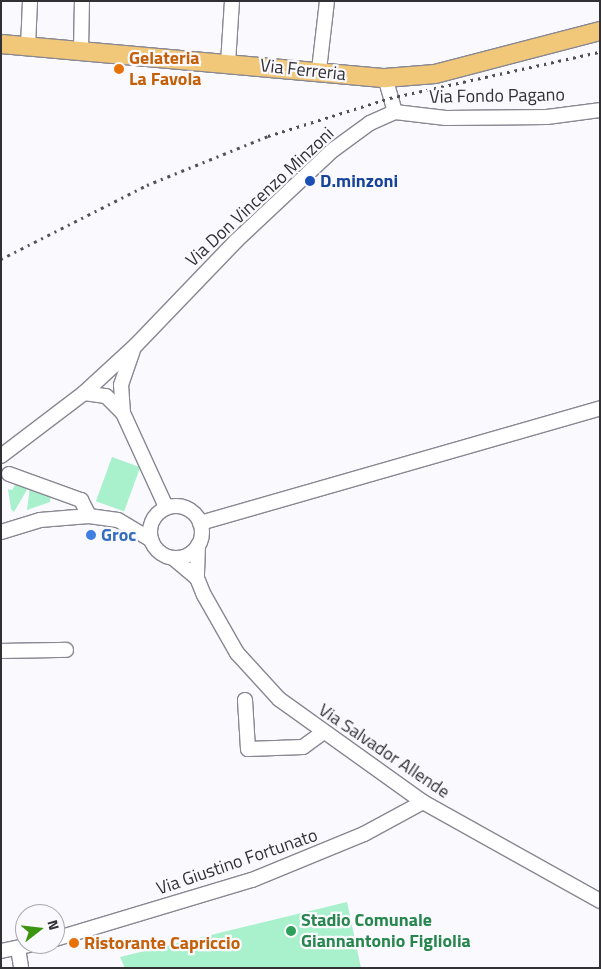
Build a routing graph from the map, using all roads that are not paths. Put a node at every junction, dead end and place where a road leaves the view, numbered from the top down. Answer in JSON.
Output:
{"nodes":[{"id":1,"x":30,"y":1,"type":"edge"},
{"id":2,"x":82,"y":1,"type":"edge"},
{"id":3,"x":232,"y":1,"type":"edge"},
{"id":4,"x":327,"y":1,"type":"edge"},
{"id":5,"x":600,"y":31,"type":"edge"},
{"id":6,"x":1,"y":44,"type":"edge"},
{"id":7,"x":28,"y":47,"type":"junction"},
{"id":8,"x":81,"y":51,"type":"junction"},
{"id":9,"x":228,"y":63,"type":"junction"},
{"id":10,"x":318,"y":70,"type":"junction"},
{"id":11,"x":385,"y":78,"type":"junction"},
{"id":12,"x":600,"y":110,"type":"edge"},
{"id":13,"x":395,"y":112,"type":"junction"},
{"id":14,"x":136,"y":345,"type":"junction"},
{"id":15,"x":84,"y":393,"type":"junction"},
{"id":16,"x":600,"y":408,"type":"edge"},
{"id":17,"x":123,"y":413,"type":"junction"},
{"id":18,"x":4,"y":468,"type":"edge"},
{"id":19,"x":166,"y":507,"type":"junction"},
{"id":20,"x":89,"y":516,"type":"junction"},
{"id":21,"x":1,"y":519,"type":"edge"},
{"id":22,"x":200,"y":523,"type":"junction"},
{"id":23,"x":22,"y":524,"type":"junction"},
{"id":24,"x":1,"y":532,"type":"edge"},
{"id":25,"x":151,"y":540,"type":"junction"},
{"id":26,"x":198,"y":545,"type":"junction"},
{"id":27,"x":173,"y":558,"type":"junction"},
{"id":28,"x":198,"y":578,"type":"junction"},
{"id":29,"x":66,"y":650,"type":"dead end"},
{"id":30,"x":1,"y":651,"type":"edge"},
{"id":31,"x":245,"y":700,"type":"dead end"},
{"id":32,"x":322,"y":733,"type":"junction"},
{"id":33,"x":423,"y":802,"type":"junction"},
{"id":34,"x":600,"y":902,"type":"edge"},
{"id":35,"x":65,"y":936,"type":"edge"},
{"id":36,"x":15,"y":949,"type":"edge"},
{"id":37,"x":1,"y":951,"type":"edge"},
{"id":38,"x":19,"y":954,"type":"edge"},
{"id":39,"x":21,"y":968,"type":"edge"}],
"edges":[{"from":1,"to":7,"type":"street"},
{"from":2,"to":8,"type":"street"},
{"from":3,"to":9,"type":"street"},
{"from":4,"to":10,"type":"street"},
{"from":5,"to":11,"type":"main road","name":"Via Ferreria"},
{"from":6,"to":7,"type":"main road","name":"Via Ferreria"},
{"from":7,"to":8,"type":"main road","name":"Via Ferreria"},
{"from":8,"to":9,"type":"main road","name":"Via Ferreria"},
{"from":9,"to":10,"type":"main road","name":"Via Ferreria"},
{"from":10,"to":11,"type":"main road","name":"Via Ferreria"},
{"from":11,"to":13,"type":"street"},
{"from":12,"to":13,"type":"street","name":"Via Fondo Pagano"},
{"from":13,"to":14,"type":"street","name":"Via Don Vincenzo Minzoni"},
{"from":14,"to":15,"type":"street","name":"Via Don Vincenzo Minzoni"},
{"from":14,"to":17,"type":"street","name":"Via Don Vincenzo Minzoni"},
{"from":15,"to":17,"type":"street"},
{"from":15,"to":18,"type":"street","name":"Via Don Vincenzo Minzoni"},
{"from":16,"to":22,"type":"street"},
{"from":17,"to":19,"type":"street"},
{"from":18,"to":20,"type":"street"},
{"from":19,"to":22,"type":"street"},
{"from":19,"to":25,"type":"street"},
{"from":20,"to":23,"type":"street"},
{"from":20,"to":25,"type":"street"},
{"from":21,"to":23,"type":"street"},
{"from":22,"to":26,"type":"street"},
{"from":23,"to":24,"type":"street"},
{"from":25,"to":27,"type":"street"},
{"from":26,"to":27,"type":"street"},
{"from":26,"to":28,"type":"street","name":"Via Salvador Allende"},
{"from":27,"to":28,"type":"street","name":"Via Salvador Allende"},
{"from":28,"to":32,"type":"street","name":"Via Salvador Allende"},
{"from":29,"to":30,"type":"street"},
{"from":31,"to":32,"type":"street"},
{"from":32,"to":33,"type":"street","name":"Via Salvador Allende"},
{"from":33,"to":34,"type":"street","name":"Via Salvador Allende"},
{"from":33,"to":35,"type":"street","name":"Via Giustino Fortunato"},
{"from":36,"to":37,"type":"street"},
{"from":38,"to":39,"type":"street"}]}
